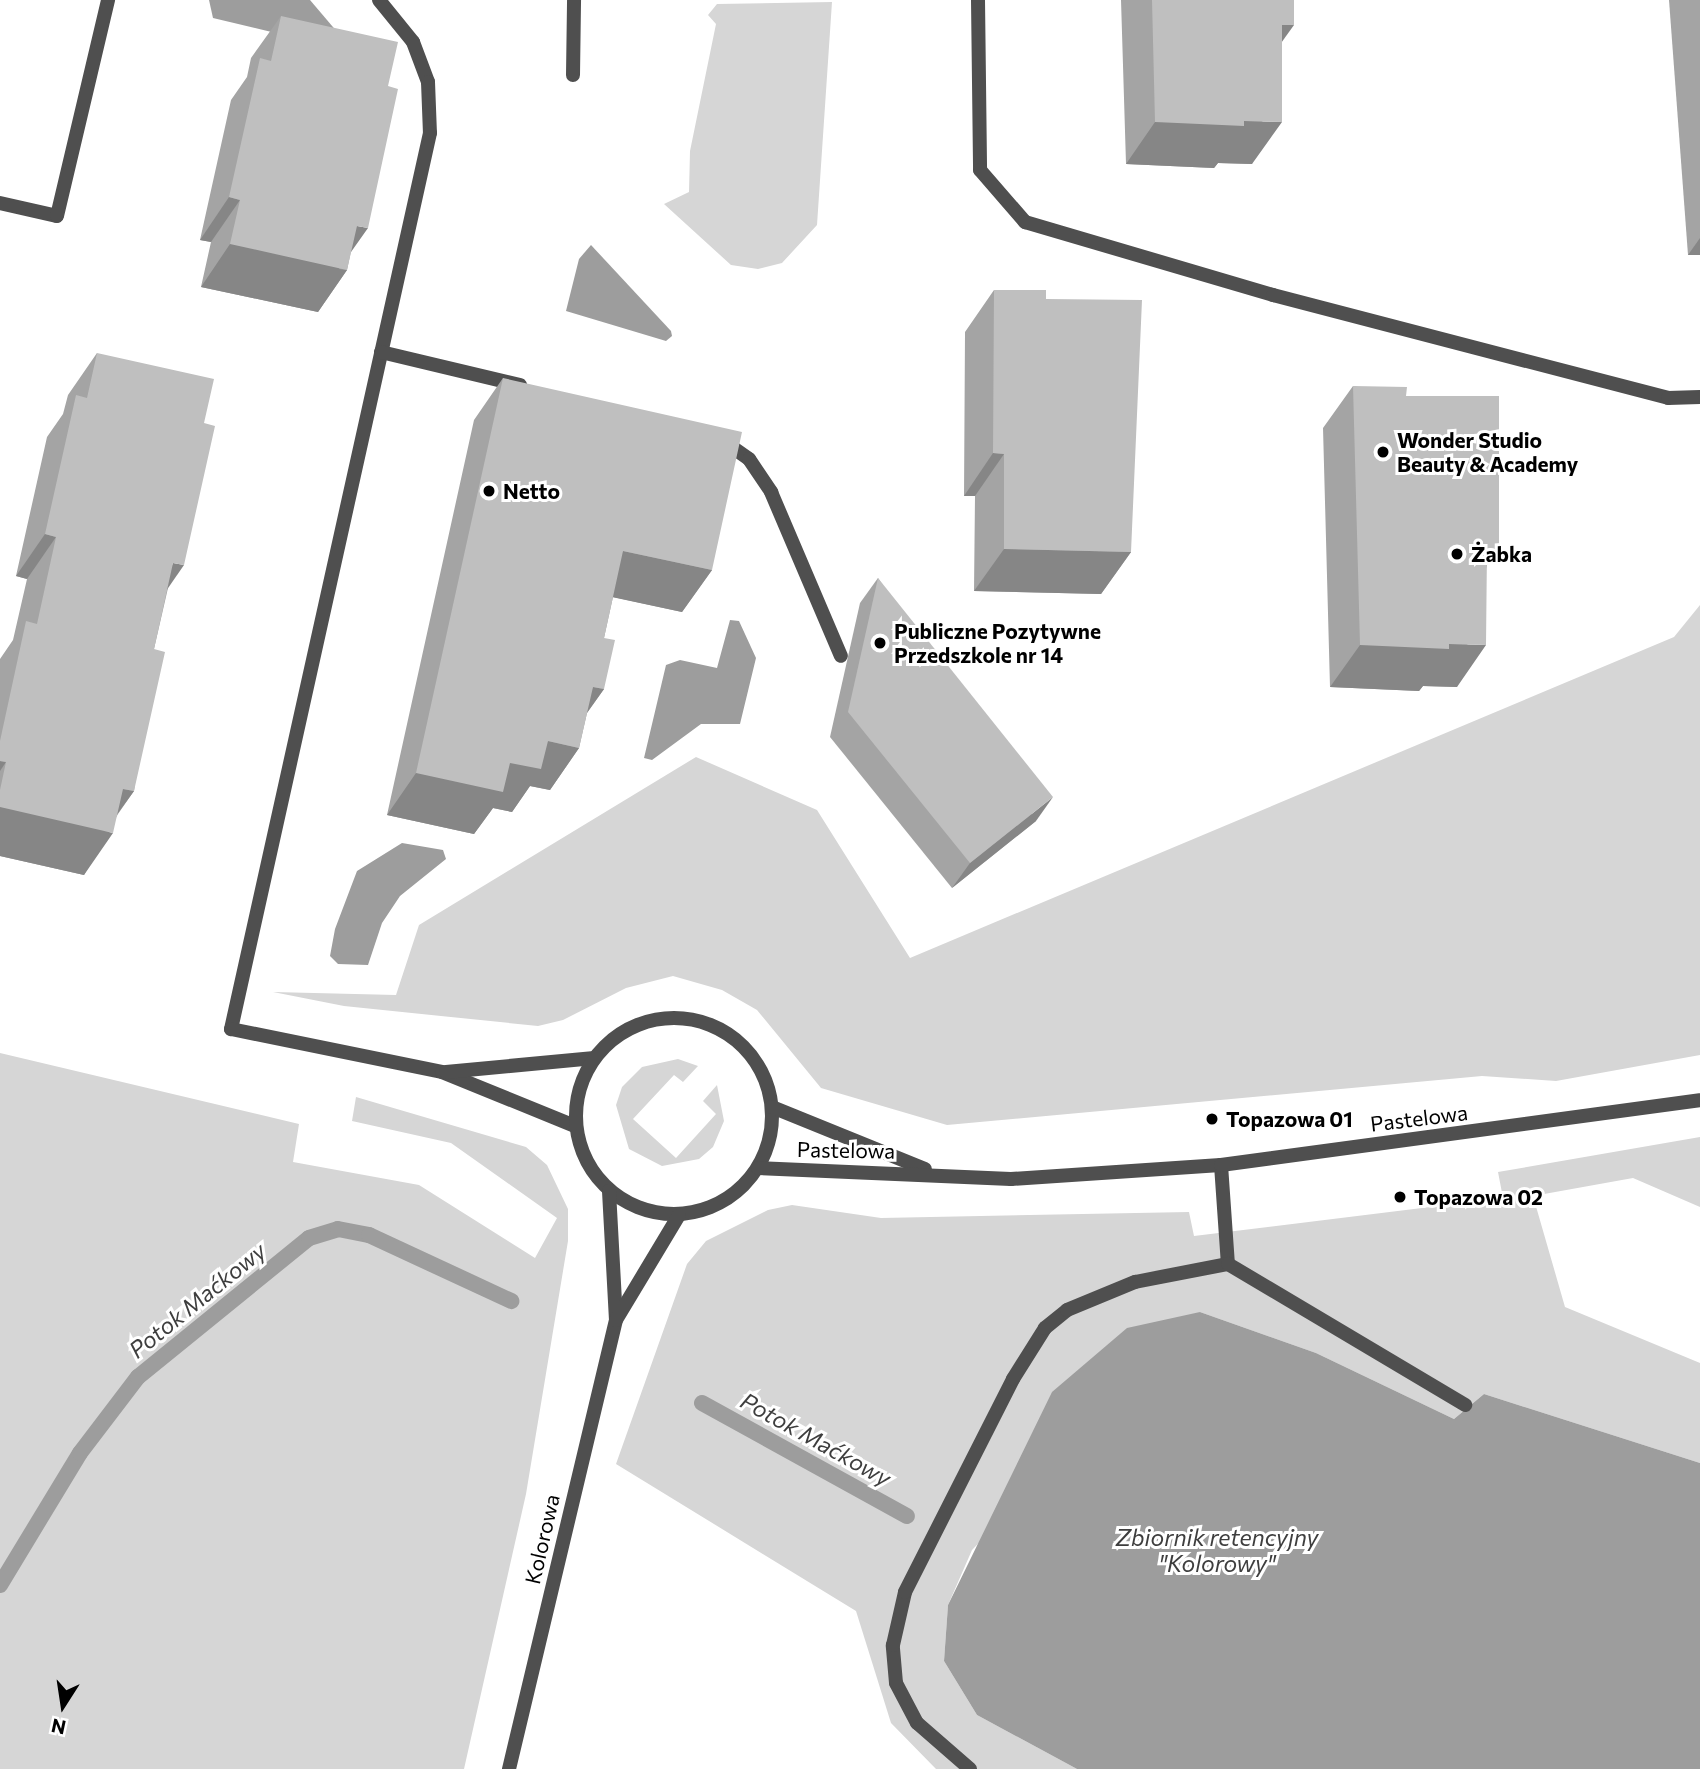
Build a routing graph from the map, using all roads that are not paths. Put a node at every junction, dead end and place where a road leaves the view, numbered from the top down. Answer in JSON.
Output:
{"nodes":[{"id":1,"x":108,"y":0,"type":"edge"},
{"id":2,"x":379,"y":0,"type":"edge"},
{"id":3,"x":574,"y":0,"type":"edge"},
{"id":4,"x":978,"y":0,"type":"edge"},
{"id":5,"x":573,"y":75,"type":"dead end"},
{"id":6,"x":0,"y":203,"type":"edge"},
{"id":7,"x":381,"y":352,"type":"junction"},
{"id":8,"x":543,"y":391,"type":"edge"},
{"id":9,"x":1700,"y":397,"type":"edge"},
{"id":10,"x":703,"y":432,"type":"edge"},
{"id":11,"x":841,"y":656,"type":"dead end"},
{"id":12,"x":594,"y":1058,"type":"junction"},
{"id":13,"x":442,"y":1072,"type":"junction"},
{"id":14,"x":1700,"y":1100,"type":"edge"},
{"id":15,"x":772,"y":1107,"type":"junction"},
{"id":16,"x":575,"y":1126,"type":"junction"},
{"id":17,"x":1221,"y":1165,"type":"junction"},
{"id":18,"x":758,"y":1168,"type":"junction"},
{"id":19,"x":933,"y":1172,"type":"junction"},
{"id":20,"x":609,"y":1191,"type":"junction"},
{"id":21,"x":679,"y":1215,"type":"junction"},
{"id":22,"x":1228,"y":1264,"type":"junction"},
{"id":23,"x":616,"y":1320,"type":"junction"},
{"id":24,"x":1465,"y":1405,"type":"dead end"},
{"id":25,"x":509,"y":1769,"type":"edge"},
{"id":26,"x":970,"y":1769,"type":"edge"}],
"edges":[{"from":1,"to":6,"type":"street"},
{"from":2,"to":7,"type":"street"},
{"from":3,"to":5,"type":"street"},
{"from":4,"to":9,"type":"street"},
{"from":7,"to":8,"type":"street"},
{"from":7,"to":13,"type":"street"},
{"from":10,"to":11,"type":"street"},
{"from":12,"to":13,"type":"street"},
{"from":12,"to":15,"type":"street"},
{"from":12,"to":16,"type":"street"},
{"from":13,"to":16,"type":"street"},
{"from":14,"to":17,"type":"street","name":"Pastelowa"},
{"from":15,"to":18,"type":"street"},
{"from":15,"to":19,"type":"street","name":"Pastelowa"},
{"from":16,"to":20,"type":"street"},
{"from":17,"to":19,"type":"street","name":"Pastelowa"},
{"from":17,"to":22,"type":"street"},
{"from":18,"to":19,"type":"street","name":"Pastelowa"},
{"from":18,"to":21,"type":"street"},
{"from":20,"to":21,"type":"street"},
{"from":20,"to":23,"type":"street","name":"Kolorowa"},
{"from":21,"to":23,"type":"street","name":"Kolorowa"},
{"from":22,"to":24,"type":"street"},
{"from":22,"to":26,"type":"street"},
{"from":23,"to":25,"type":"street","name":"Kolorowa"}]}
